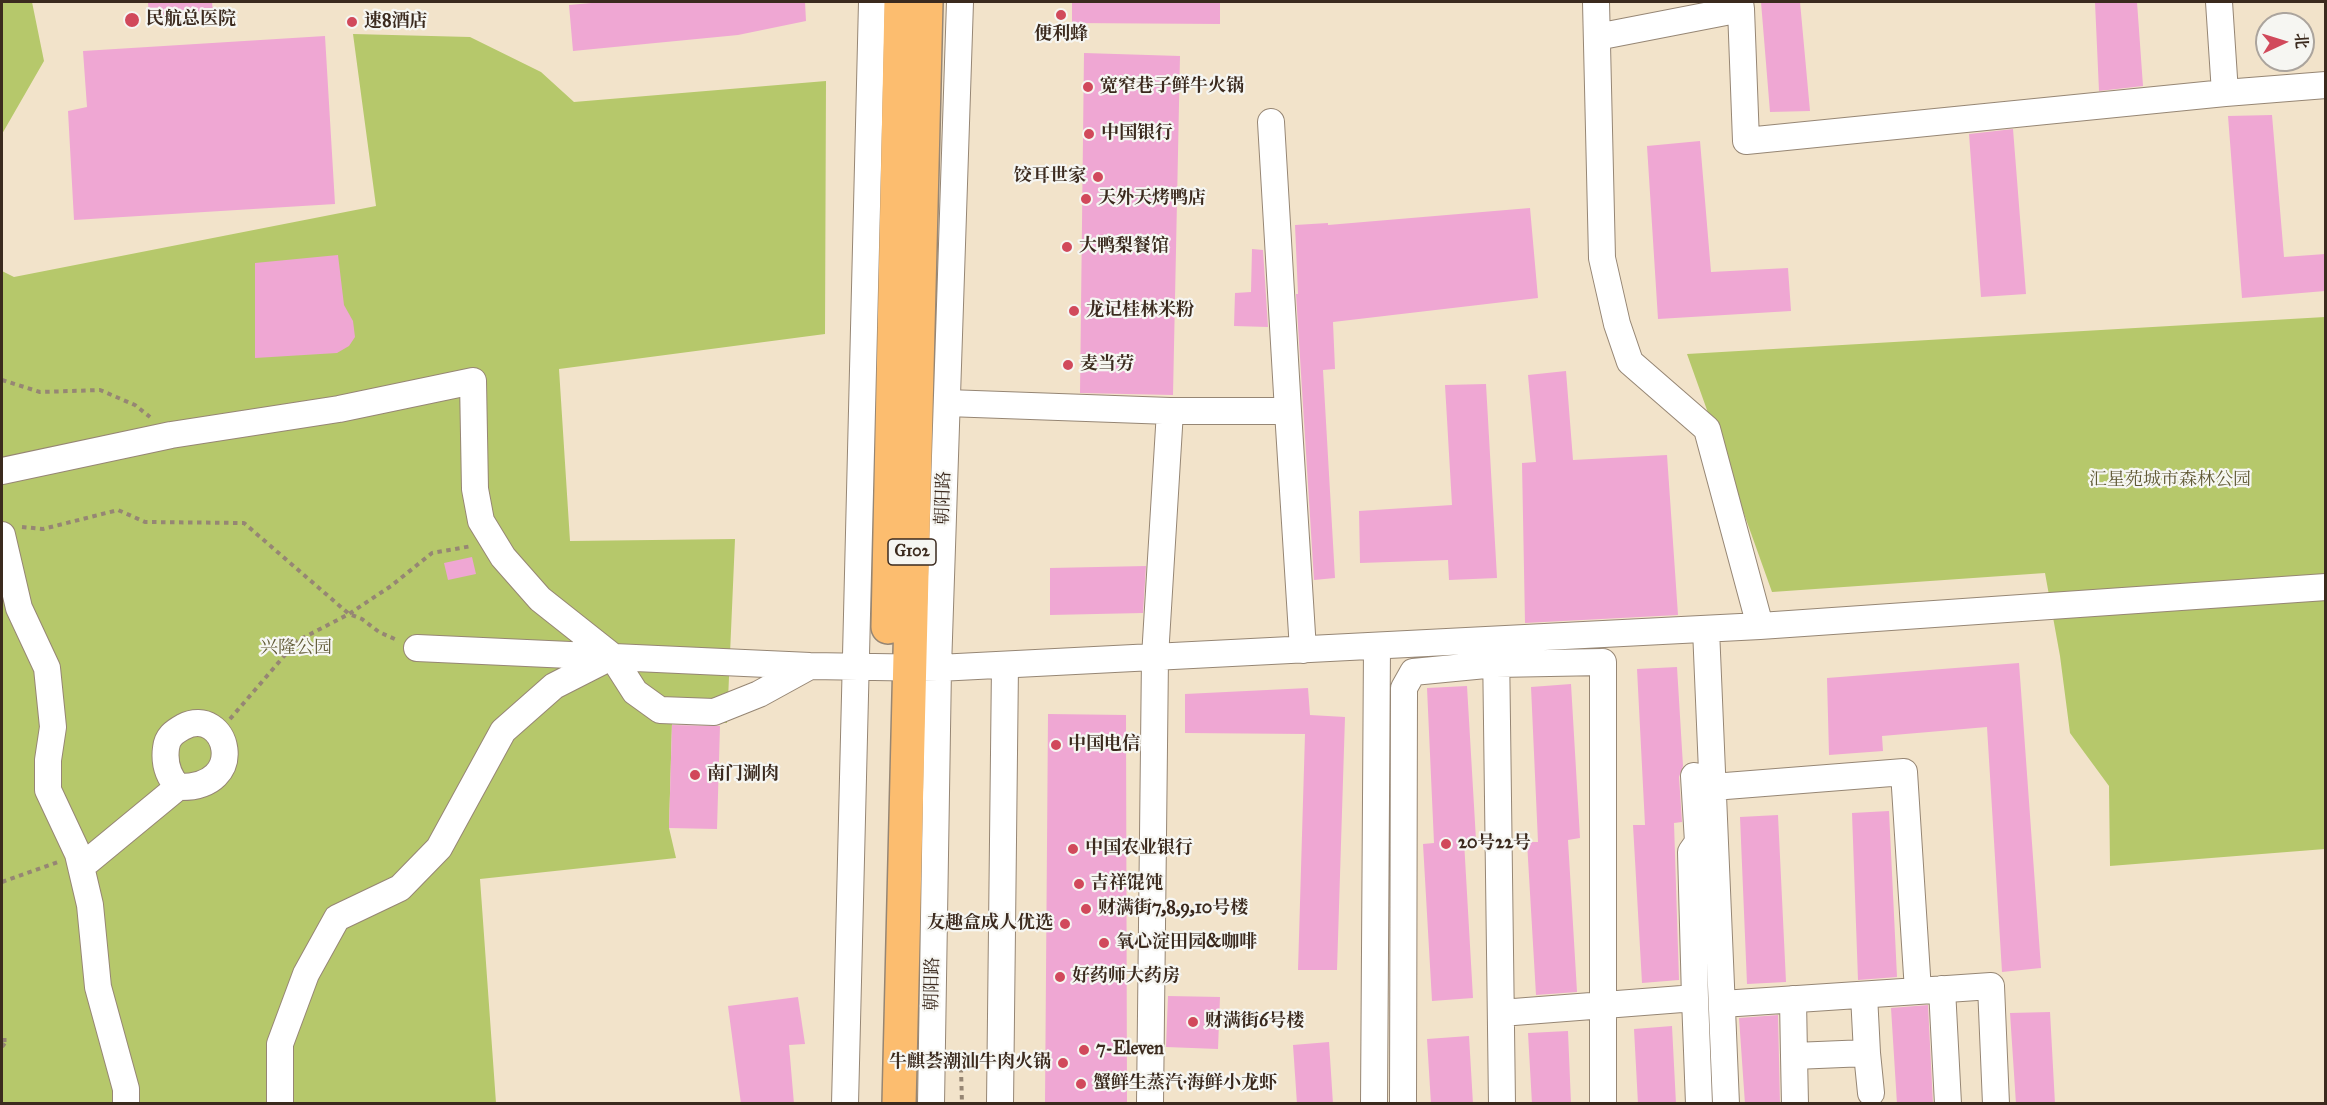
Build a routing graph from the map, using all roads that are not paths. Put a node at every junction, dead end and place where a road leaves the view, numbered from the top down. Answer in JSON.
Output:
{"nodes":[{"id":1,"x":872,"y":2,"type":"edge"},
{"id":2,"x":901,"y":2,"type":"edge"},
{"id":3,"x":926,"y":2,"type":"edge"},
{"id":4,"x":960,"y":2,"type":"edge"},
{"id":5,"x":1596,"y":2,"type":"edge"},
{"id":6,"x":2219,"y":2,"type":"edge"},
{"id":7,"x":1740,"y":5,"type":"edge"},
{"id":8,"x":1597,"y":37,"type":"junction"},
{"id":9,"x":2325,"y":85,"type":"edge"},
{"id":10,"x":2225,"y":93,"type":"junction"},
{"id":11,"x":1271,"y":122,"type":"dead end"},
{"id":12,"x":947,"y":403,"type":"junction"},
{"id":13,"x":1170,"y":411,"type":"junction"},
{"id":14,"x":1288,"y":411,"type":"junction"},
{"id":15,"x":2,"y":471,"type":"edge"},
{"id":16,"x":7,"y":530,"type":"edge"},
{"id":17,"x":2325,"y":587,"type":"edge"},
{"id":18,"x":1760,"y":626,"type":"junction"},
{"id":19,"x":1706,"y":629,"type":"junction"},
{"id":20,"x":1377,"y":646,"type":"junction"},
{"id":21,"x":417,"y":648,"type":"road end"},
{"id":22,"x":1303,"y":650,"type":"junction"},
{"id":23,"x":1496,"y":652,"type":"junction"},
{"id":24,"x":612,"y":656,"type":"junction"},
{"id":25,"x":1155,"y":657,"type":"junction"},
{"id":26,"x":1005,"y":665,"type":"junction"},
{"id":27,"x":810,"y":666,"type":"junction"},
{"id":28,"x":854,"y":667,"type":"junction"},
{"id":29,"x":911,"y":668,"type":"junction"},
{"id":30,"x":1704,"y":782,"type":"junction"},
{"id":31,"x":178,"y":787,"type":"junction"},
{"id":32,"x":80,"y":861,"type":"junction"},
{"id":33,"x":1930,"y":990,"type":"junction"},
{"id":34,"x":1864,"y":995,"type":"junction"},
{"id":35,"x":1695,"y":998,"type":"junction"},
{"id":36,"x":1793,"y":999,"type":"junction"},
{"id":37,"x":1722,"y":1004,"type":"junction"},
{"id":38,"x":1603,"y":1005,"type":"junction"},
{"id":39,"x":1501,"y":1012,"type":"junction"},
{"id":40,"x":1867,"y":1053,"type":"junction"},
{"id":41,"x":1794,"y":1056,"type":"junction"},
{"id":42,"x":1871,"y":1093,"type":"dead end"},
{"id":43,"x":126,"y":1104,"type":"edge"},
{"id":44,"x":280,"y":1104,"type":"edge"},
{"id":45,"x":845,"y":1104,"type":"edge"},
{"id":46,"x":877,"y":1104,"type":"edge"},
{"id":47,"x":899,"y":1104,"type":"edge"},
{"id":48,"x":931,"y":1104,"type":"edge"},
{"id":49,"x":1000,"y":1104,"type":"edge"},
{"id":50,"x":1150,"y":1104,"type":"edge"},
{"id":51,"x":1374,"y":1104,"type":"edge"},
{"id":52,"x":1403,"y":1104,"type":"edge"},
{"id":53,"x":1502,"y":1104,"type":"edge"},
{"id":54,"x":1603,"y":1104,"type":"edge"},
{"id":55,"x":1699,"y":1104,"type":"edge"},
{"id":56,"x":1726,"y":1104,"type":"edge"},
{"id":57,"x":1795,"y":1104,"type":"edge"},
{"id":58,"x":1948,"y":1104,"type":"edge"},
{"id":59,"x":1996,"y":1104,"type":"edge"}],
"edges":[{"from":1,"to":28,"type":"street"},
{"from":2,"to":29,"type":"highway","name":"朝阳路","number":"G102"},
{"from":3,"to":29,"type":"highway","name":"朝阳路","number":"G102"},
{"from":4,"to":12,"type":"street","name":"朝阳路"},
{"from":5,"to":8,"type":"street"},
{"from":6,"to":10,"type":"street"},
{"from":7,"to":8,"type":"street"},
{"from":7,"to":10,"type":"street"},
{"from":8,"to":18,"type":"street"},
{"from":9,"to":10,"type":"street"},
{"from":11,"to":14,"type":"street"},
{"from":12,"to":13,"type":"street"},
{"from":12,"to":29,"type":"street","name":"朝阳路"},
{"from":13,"to":14,"type":"street"},
{"from":13,"to":25,"type":"street"},
{"from":14,"to":22,"type":"street"},
{"from":15,"to":24,"type":"street"},
{"from":16,"to":32,"type":"street"},
{"from":17,"to":18,"type":"street"},
{"from":18,"to":19,"type":"street"},
{"from":19,"to":23,"type":"street"},
{"from":19,"to":30,"type":"street"},
{"from":20,"to":22,"type":"street"},
{"from":20,"to":23,"type":"street"},
{"from":20,"to":51,"type":"street"},
{"from":21,"to":24,"type":"street"},
{"from":22,"to":25,"type":"street"},
{"from":23,"to":38,"type":"street"},
{"from":23,"to":39,"type":"street"},
{"from":23,"to":52,"type":"street"},
{"from":24,"to":27,"type":"street"},
{"from":24,"to":27,"type":"street"},
{"from":24,"to":44,"type":"street"},
{"from":25,"to":26,"type":"street"},
{"from":25,"to":50,"type":"street"},
{"from":26,"to":29,"type":"street"},
{"from":26,"to":49,"type":"street"},
{"from":27,"to":28,"type":"street"},
{"from":28,"to":29,"type":"street"},
{"from":28,"to":45,"type":"street"},
{"from":29,"to":46,"type":"highway","name":"朝阳路","number":"G102"},
{"from":29,"to":47,"type":"highway","name":"朝阳路","number":"G102"},
{"from":29,"to":48,"type":"street","name":"朝阳路"},
{"from":30,"to":33,"type":"street"},
{"from":30,"to":35,"type":"street"},
{"from":30,"to":37,"type":"street"},
{"from":31,"to":31,"type":"street"},
{"from":31,"to":32,"type":"street"},
{"from":32,"to":43,"type":"street"},
{"from":33,"to":34,"type":"street"},
{"from":33,"to":58,"type":"street"},
{"from":33,"to":59,"type":"street"},
{"from":34,"to":36,"type":"street"},
{"from":34,"to":40,"type":"street"},
{"from":35,"to":38,"type":"street"},
{"from":35,"to":55,"type":"street"},
{"from":36,"to":37,"type":"street"},
{"from":36,"to":41,"type":"street"},
{"from":37,"to":56,"type":"street"},
{"from":38,"to":39,"type":"street"},
{"from":38,"to":54,"type":"street"},
{"from":39,"to":53,"type":"street"},
{"from":40,"to":41,"type":"street"},
{"from":40,"to":42,"type":"street"},
{"from":41,"to":57,"type":"street"}]}
